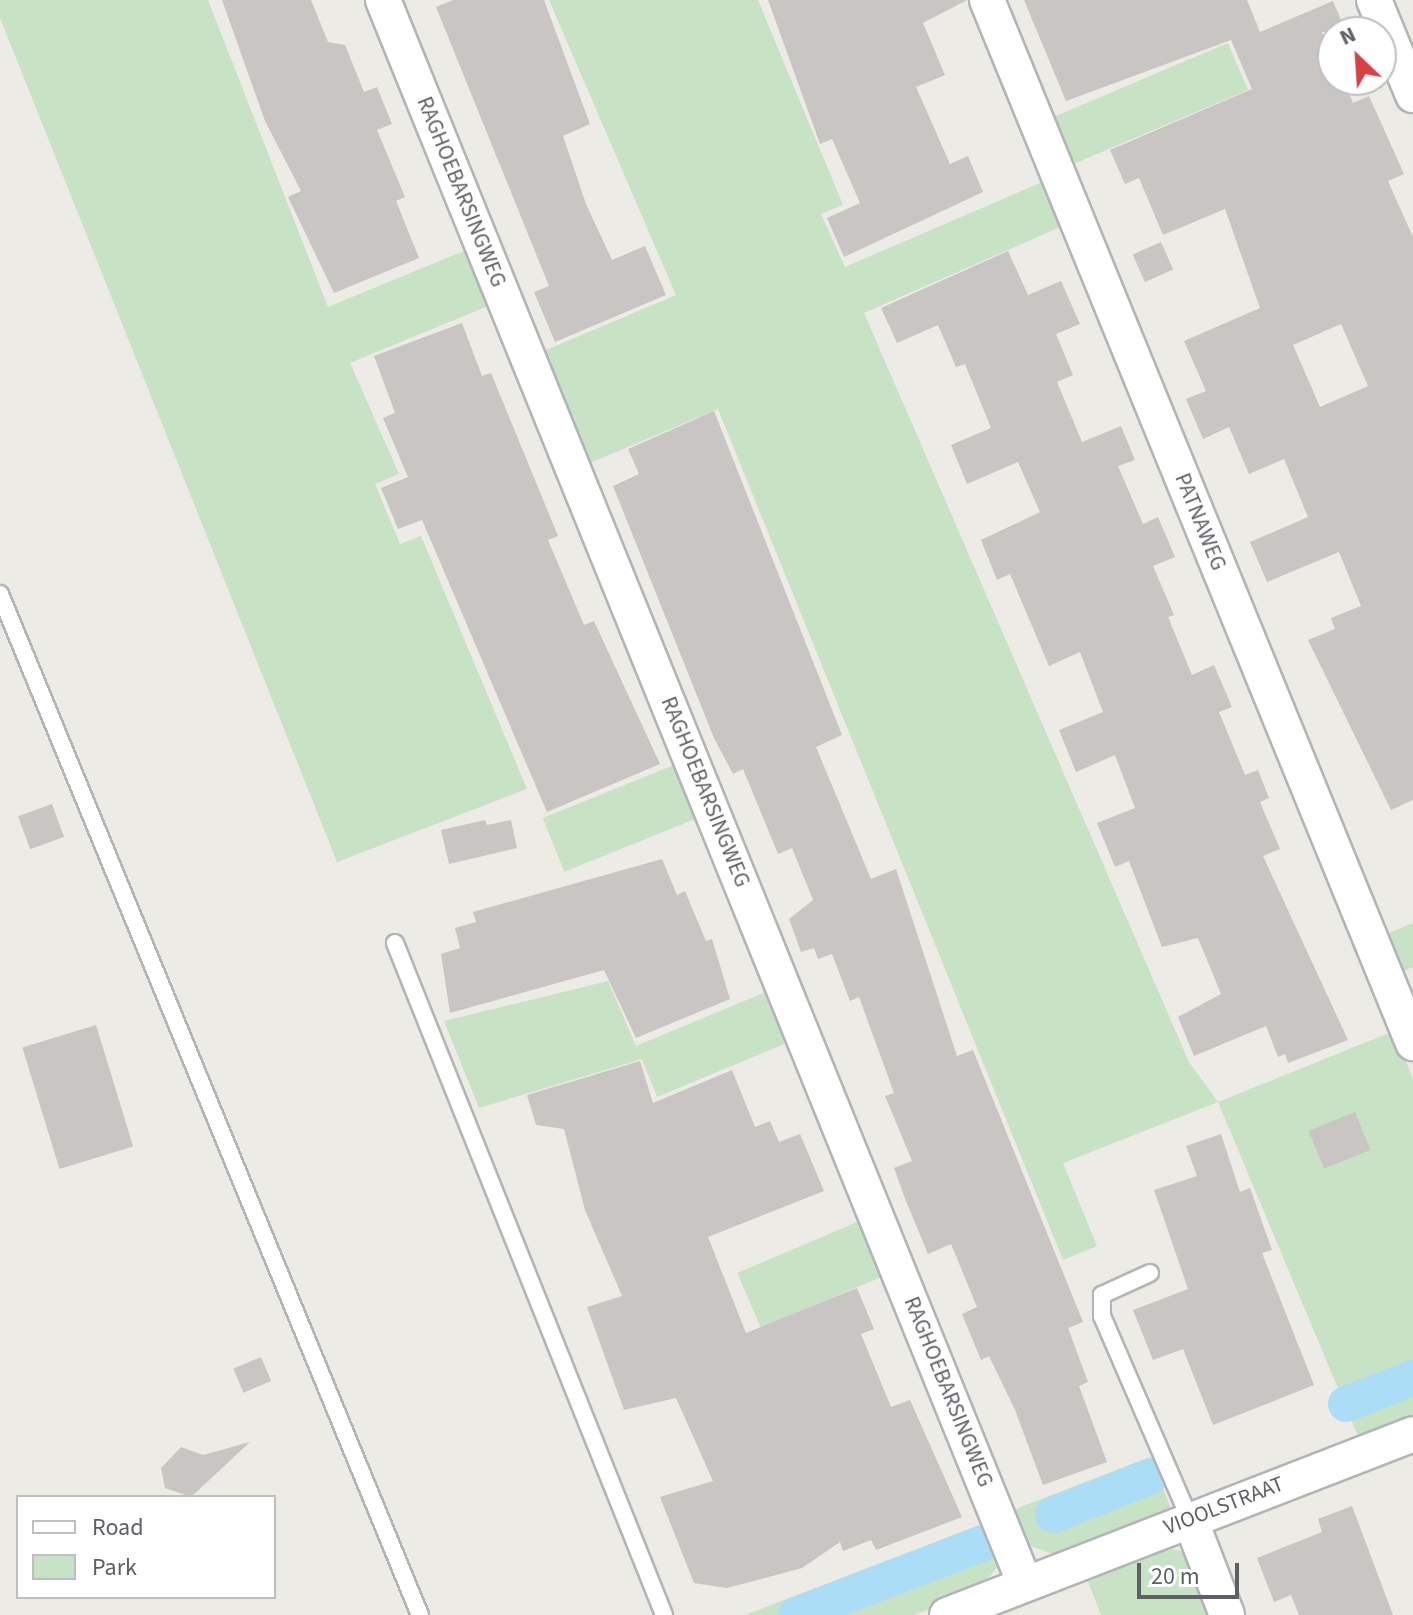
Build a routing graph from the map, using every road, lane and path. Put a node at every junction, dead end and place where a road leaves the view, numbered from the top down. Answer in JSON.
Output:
{"nodes":[{"id":1,"x":383,"y":0,"type":"edge"},
{"id":2,"x":987,"y":0,"type":"edge"},
{"id":3,"x":1374,"y":0,"type":"edge"},
{"id":4,"x":1413,"y":95,"type":"edge"},
{"id":5,"x":0,"y":594,"type":"edge"},
{"id":6,"x":395,"y":943,"type":"dead end"},
{"id":7,"x":1413,"y":1043,"type":"edge"},
{"id":8,"x":1150,"y":1273,"type":"dead end"},
{"id":9,"x":1413,"y":1434,"type":"edge"},
{"id":10,"x":1190,"y":1519,"type":"junction"},
{"id":11,"x":1025,"y":1584,"type":"junction"},
{"id":12,"x":420,"y":1615,"type":"edge"},
{"id":13,"x":664,"y":1615,"type":"edge"},
{"id":14,"x":947,"y":1615,"type":"edge"},
{"id":15,"x":1227,"y":1615,"type":"edge"}],
"edges":[{"from":1,"to":11,"type":"street","name":"RAGHOEBARSINGWEG"},
{"from":2,"to":7,"type":"street","name":"PATNAWEG"},
{"from":3,"to":4,"type":"street"},
{"from":5,"to":12,"type":"lane"},
{"from":6,"to":13,"type":"lane"},
{"from":8,"to":10,"type":"lane"},
{"from":9,"to":10,"type":"street","name":"VIOOLSTRAAT"},
{"from":10,"to":11,"type":"street","name":"VIOOLSTRAAT"},
{"from":10,"to":15,"type":"street"},
{"from":11,"to":14,"type":"street","name":"VIOOLSTRAAT"}]}
